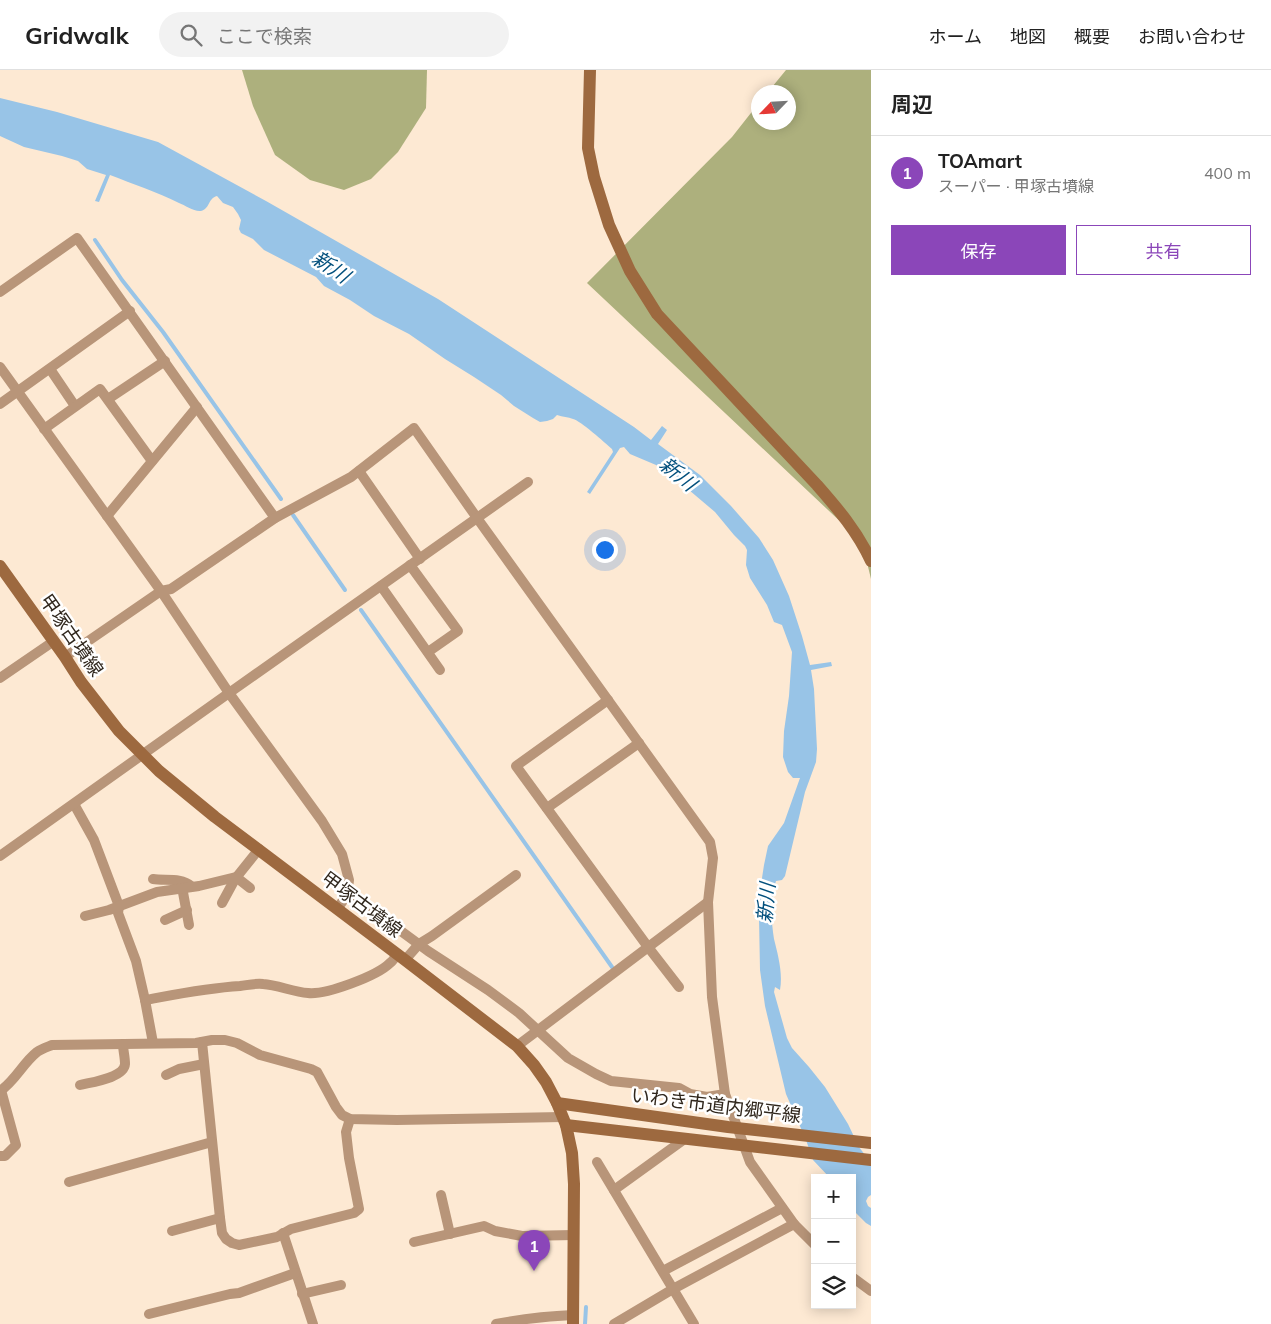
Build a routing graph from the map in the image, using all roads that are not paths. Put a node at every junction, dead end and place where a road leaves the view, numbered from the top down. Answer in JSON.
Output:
{"nodes":[{"id":1,"x":590,"y":70,"type":"edge"},
{"id":2,"x":0,"y":292,"type":"edge"},
{"id":3,"x":130,"y":311,"type":"junction"},
{"id":4,"x":165,"y":360,"type":"junction"},
{"id":5,"x":0,"y":367,"type":"edge"},
{"id":6,"x":50,"y":369,"type":"junction"},
{"id":7,"x":18,"y":392,"type":"junction"},
{"id":8,"x":108,"y":399,"type":"junction"},
{"id":9,"x":0,"y":404,"type":"edge"},
{"id":10,"x":75,"y":406,"type":"junction"},
{"id":11,"x":197,"y":407,"type":"junction"},
{"id":12,"x":44,"y":429,"type":"junction"},
{"id":13,"x":152,"y":461,"type":"junction"},
{"id":14,"x":359,"y":471,"type":"junction"},
{"id":15,"x":528,"y":482,"type":"dead end"},
{"id":16,"x":107,"y":516,"type":"junction"},
{"id":17,"x":275,"y":518,"type":"junction"},
{"id":18,"x":477,"y":518,"type":"junction"},
{"id":19,"x":420,"y":558,"type":"junction"},
{"id":20,"x":871,"y":561,"type":"edge"},
{"id":21,"x":410,"y":565,"type":"junction"},
{"id":22,"x":0,"y":566,"type":"edge"},
{"id":23,"x":381,"y":586,"type":"junction"},
{"id":24,"x":161,"y":591,"type":"junction"},
{"id":25,"x":54,"y":641,"type":"junction"},
{"id":26,"x":428,"y":652,"type":"junction"},
{"id":27,"x":65,"y":657,"type":"junction"},
{"id":28,"x":440,"y":670,"type":"dead end"},
{"id":29,"x":0,"y":678,"type":"edge"},
{"id":30,"x":228,"y":693,"type":"junction"},
{"id":31,"x":608,"y":700,"type":"junction"},
{"id":32,"x":639,"y":743,"type":"junction"},
{"id":33,"x":142,"y":755,"type":"junction"},
{"id":34,"x":74,"y":804,"type":"junction"},
{"id":35,"x":547,"y":808,"type":"junction"},
{"id":36,"x":259,"y":849,"type":"junction"},
{"id":37,"x":0,"y":856,"type":"edge"},
{"id":38,"x":516,"y":876,"type":"dead end"},
{"id":39,"x":236,"y":877,"type":"junction"},
{"id":40,"x":153,"y":878,"type":"dead end"},
{"id":41,"x":187,"y":887,"type":"junction"},
{"id":42,"x":250,"y":888,"type":"dead end"},
{"id":43,"x":348,"y":892,"type":"junction"},
{"id":44,"x":708,"y":902,"type":"junction"},
{"id":45,"x":222,"y":903,"type":"dead end"},
{"id":46,"x":119,"y":906,"type":"junction"},
{"id":47,"x":337,"y":909,"type":"junction"},
{"id":48,"x":186,"y":910,"type":"junction"},
{"id":49,"x":85,"y":916,"type":"dead end"},
{"id":50,"x":165,"y":920,"type":"dead end"},
{"id":51,"x":189,"y":925,"type":"dead end"},
{"id":52,"x":419,"y":944,"type":"junction"},
{"id":53,"x":648,"y":947,"type":"junction"},
{"id":54,"x":401,"y":957,"type":"junction"},
{"id":55,"x":679,"y":987,"type":"dead end"},
{"id":56,"x":146,"y":1000,"type":"junction"},
{"id":57,"x":537,"y":1030,"type":"junction"},
{"id":58,"x":202,"y":1042,"type":"junction"},
{"id":59,"x":123,"y":1044,"type":"junction"},
{"id":60,"x":153,"y":1044,"type":"junction"},
{"id":61,"x":517,"y":1046,"type":"junction"},
{"id":62,"x":204,"y":1064,"type":"junction"},
{"id":63,"x":166,"y":1075,"type":"dead end"},
{"id":64,"x":80,"y":1085,"type":"dead end"},
{"id":65,"x":0,"y":1091,"type":"edge"},
{"id":66,"x":724,"y":1094,"type":"junction"},
{"id":67,"x":557,"y":1103,"type":"junction"},
{"id":68,"x":350,"y":1119,"type":"junction"},
{"id":69,"x":564,"y":1121,"type":"junction"},
{"id":70,"x":686,"y":1138,"type":"junction"},
{"id":71,"x":212,"y":1142,"type":"junction"},
{"id":72,"x":871,"y":1143,"type":"edge"},
{"id":73,"x":0,"y":1156,"type":"edge"},
{"id":74,"x":871,"y":1160,"type":"edge"},
{"id":75,"x":597,"y":1162,"type":"dead end"},
{"id":76,"x":69,"y":1182,"type":"dead end"},
{"id":77,"x":614,"y":1190,"type":"junction"},
{"id":78,"x":441,"y":1195,"type":"dead end"},
{"id":79,"x":782,"y":1208,"type":"junction"},
{"id":80,"x":220,"y":1218,"type":"junction"},
{"id":81,"x":794,"y":1224,"type":"junction"},
{"id":82,"x":172,"y":1231,"type":"dead end"},
{"id":83,"x":283,"y":1233,"type":"junction"},
{"id":84,"x":450,"y":1234,"type":"junction"},
{"id":85,"x":574,"y":1235,"type":"junction"},
{"id":86,"x":811,"y":1241,"type":"edge"},
{"id":87,"x":414,"y":1242,"type":"dead end"},
{"id":88,"x":663,"y":1271,"type":"junction"},
{"id":89,"x":295,"y":1273,"type":"junction"},
{"id":90,"x":856,"y":1280,"type":"edge"},
{"id":91,"x":341,"y":1284,"type":"dead end"},
{"id":92,"x":673,"y":1289,"type":"junction"},
{"id":93,"x":871,"y":1291,"type":"edge"},
{"id":94,"x":302,"y":1294,"type":"junction"},
{"id":95,"x":149,"y":1314,"type":"dead end"},
{"id":96,"x":573,"y":1319,"type":"edge"},
{"id":97,"x":312,"y":1324,"type":"edge"},
{"id":98,"x":496,"y":1324,"type":"edge"},
{"id":99,"x":614,"y":1324,"type":"edge"},
{"id":100,"x":694,"y":1324,"type":"edge"}],
"edges":[{"from":1,"to":20,"type":"street"},
{"from":2,"to":3,"type":"street"},
{"from":3,"to":4,"type":"street"},
{"from":3,"to":6,"type":"street"},
{"from":4,"to":8,"type":"street"},
{"from":4,"to":11,"type":"street"},
{"from":5,"to":7,"type":"street"},
{"from":6,"to":7,"type":"street"},
{"from":6,"to":10,"type":"street"},
{"from":7,"to":9,"type":"street"},
{"from":7,"to":12,"type":"street"},
{"from":8,"to":10,"type":"street"},
{"from":8,"to":13,"type":"street"},
{"from":10,"to":12,"type":"street"},
{"from":11,"to":13,"type":"street"},
{"from":11,"to":17,"type":"street"},
{"from":12,"to":16,"type":"street"},
{"from":13,"to":16,"type":"street"},
{"from":14,"to":17,"type":"street"},
{"from":14,"to":18,"type":"street"},
{"from":14,"to":19,"type":"street"},
{"from":15,"to":18,"type":"street"},
{"from":16,"to":24,"type":"street"},
{"from":17,"to":24,"type":"street"},
{"from":18,"to":19,"type":"street"},
{"from":18,"to":31,"type":"street"},
{"from":19,"to":21,"type":"street"},
{"from":21,"to":23,"type":"street"},
{"from":21,"to":26,"type":"street"},
{"from":22,"to":25,"type":"street","name":"甲塚古墳線"},
{"from":23,"to":26,"type":"street"},
{"from":23,"to":30,"type":"street"},
{"from":24,"to":27,"type":"street"},
{"from":24,"to":30,"type":"street"},
{"from":25,"to":27,"type":"street","name":"甲塚古墳線"},
{"from":25,"to":29,"type":"street"},
{"from":26,"to":28,"type":"street"},
{"from":27,"to":33,"type":"street","name":"甲塚古墳線"},
{"from":30,"to":33,"type":"street"},
{"from":30,"to":43,"type":"street"},
{"from":31,"to":32,"type":"street"},
{"from":31,"to":35,"type":"street"},
{"from":32,"to":35,"type":"street"},
{"from":32,"to":44,"type":"street"},
{"from":33,"to":34,"type":"street"},
{"from":33,"to":36,"type":"street","name":"甲塚古墳線"},
{"from":34,"to":37,"type":"street"},
{"from":34,"to":46,"type":"street"},
{"from":35,"to":53,"type":"street"},
{"from":36,"to":39,"type":"street"},
{"from":36,"to":47,"type":"street","name":"甲塚古墳線"},
{"from":38,"to":52,"type":"street"},
{"from":39,"to":41,"type":"street"},
{"from":39,"to":42,"type":"street"},
{"from":39,"to":45,"type":"street"},
{"from":40,"to":41,"type":"street"},
{"from":41,"to":46,"type":"street"},
{"from":41,"to":48,"type":"street"},
{"from":43,"to":47,"type":"street"},
{"from":43,"to":52,"type":"street"},
{"from":44,"to":53,"type":"street"},
{"from":44,"to":66,"type":"street"},
{"from":46,"to":49,"type":"street"},
{"from":46,"to":56,"type":"street"},
{"from":47,"to":54,"type":"street","name":"甲塚古墳線"},
{"from":48,"to":50,"type":"street"},
{"from":48,"to":51,"type":"street"},
{"from":52,"to":54,"type":"street"},
{"from":52,"to":57,"type":"street"},
{"from":53,"to":55,"type":"street"},
{"from":53,"to":57,"type":"street"},
{"from":54,"to":56,"type":"street"},
{"from":54,"to":61,"type":"street","name":"甲塚古墳線"},
{"from":56,"to":60,"type":"street"},
{"from":57,"to":61,"type":"street"},
{"from":57,"to":66,"type":"street"},
{"from":58,"to":60,"type":"street"},
{"from":58,"to":62,"type":"street"},
{"from":58,"to":68,"type":"street"},
{"from":59,"to":60,"type":"street"},
{"from":59,"to":64,"type":"street"},
{"from":59,"to":65,"type":"street"},
{"from":61,"to":67,"type":"street","name":"甲塚古墳線"},
{"from":62,"to":63,"type":"street"},
{"from":62,"to":71,"type":"street"},
{"from":65,"to":73,"type":"street"},
{"from":66,"to":79,"type":"street"},
{"from":67,"to":69,"type":"street","name":"甲塚古墳線"},
{"from":67,"to":72,"type":"street","name":"いわき市道内郷平線"},
{"from":68,"to":69,"type":"street"},
{"from":68,"to":83,"type":"street"},
{"from":69,"to":70,"type":"street","name":"いわき市道内郷平線"},
{"from":69,"to":85,"type":"street","name":"甲塚古墳線"},
{"from":70,"to":74,"type":"street","name":"いわき市道内郷平線"},
{"from":70,"to":77,"type":"street"},
{"from":71,"to":76,"type":"street"},
{"from":71,"to":80,"type":"street"},
{"from":75,"to":77,"type":"street"},
{"from":77,"to":88,"type":"street"},
{"from":78,"to":84,"type":"street"},
{"from":79,"to":81,"type":"street"},
{"from":79,"to":88,"type":"street"},
{"from":80,"to":82,"type":"street"},
{"from":80,"to":83,"type":"street"},
{"from":81,"to":86,"type":"street"},
{"from":81,"to":92,"type":"street"},
{"from":83,"to":89,"type":"street"},
{"from":84,"to":85,"type":"street"},
{"from":84,"to":87,"type":"street"},
{"from":85,"to":96,"type":"street","name":"甲塚古墳線"},
{"from":88,"to":92,"type":"street"},
{"from":89,"to":94,"type":"street"},
{"from":89,"to":95,"type":"street"},
{"from":90,"to":93,"type":"street"},
{"from":91,"to":94,"type":"street"},
{"from":92,"to":99,"type":"street"},
{"from":92,"to":100,"type":"street"},
{"from":94,"to":97,"type":"street"},
{"from":96,"to":98,"type":"street"}]}
